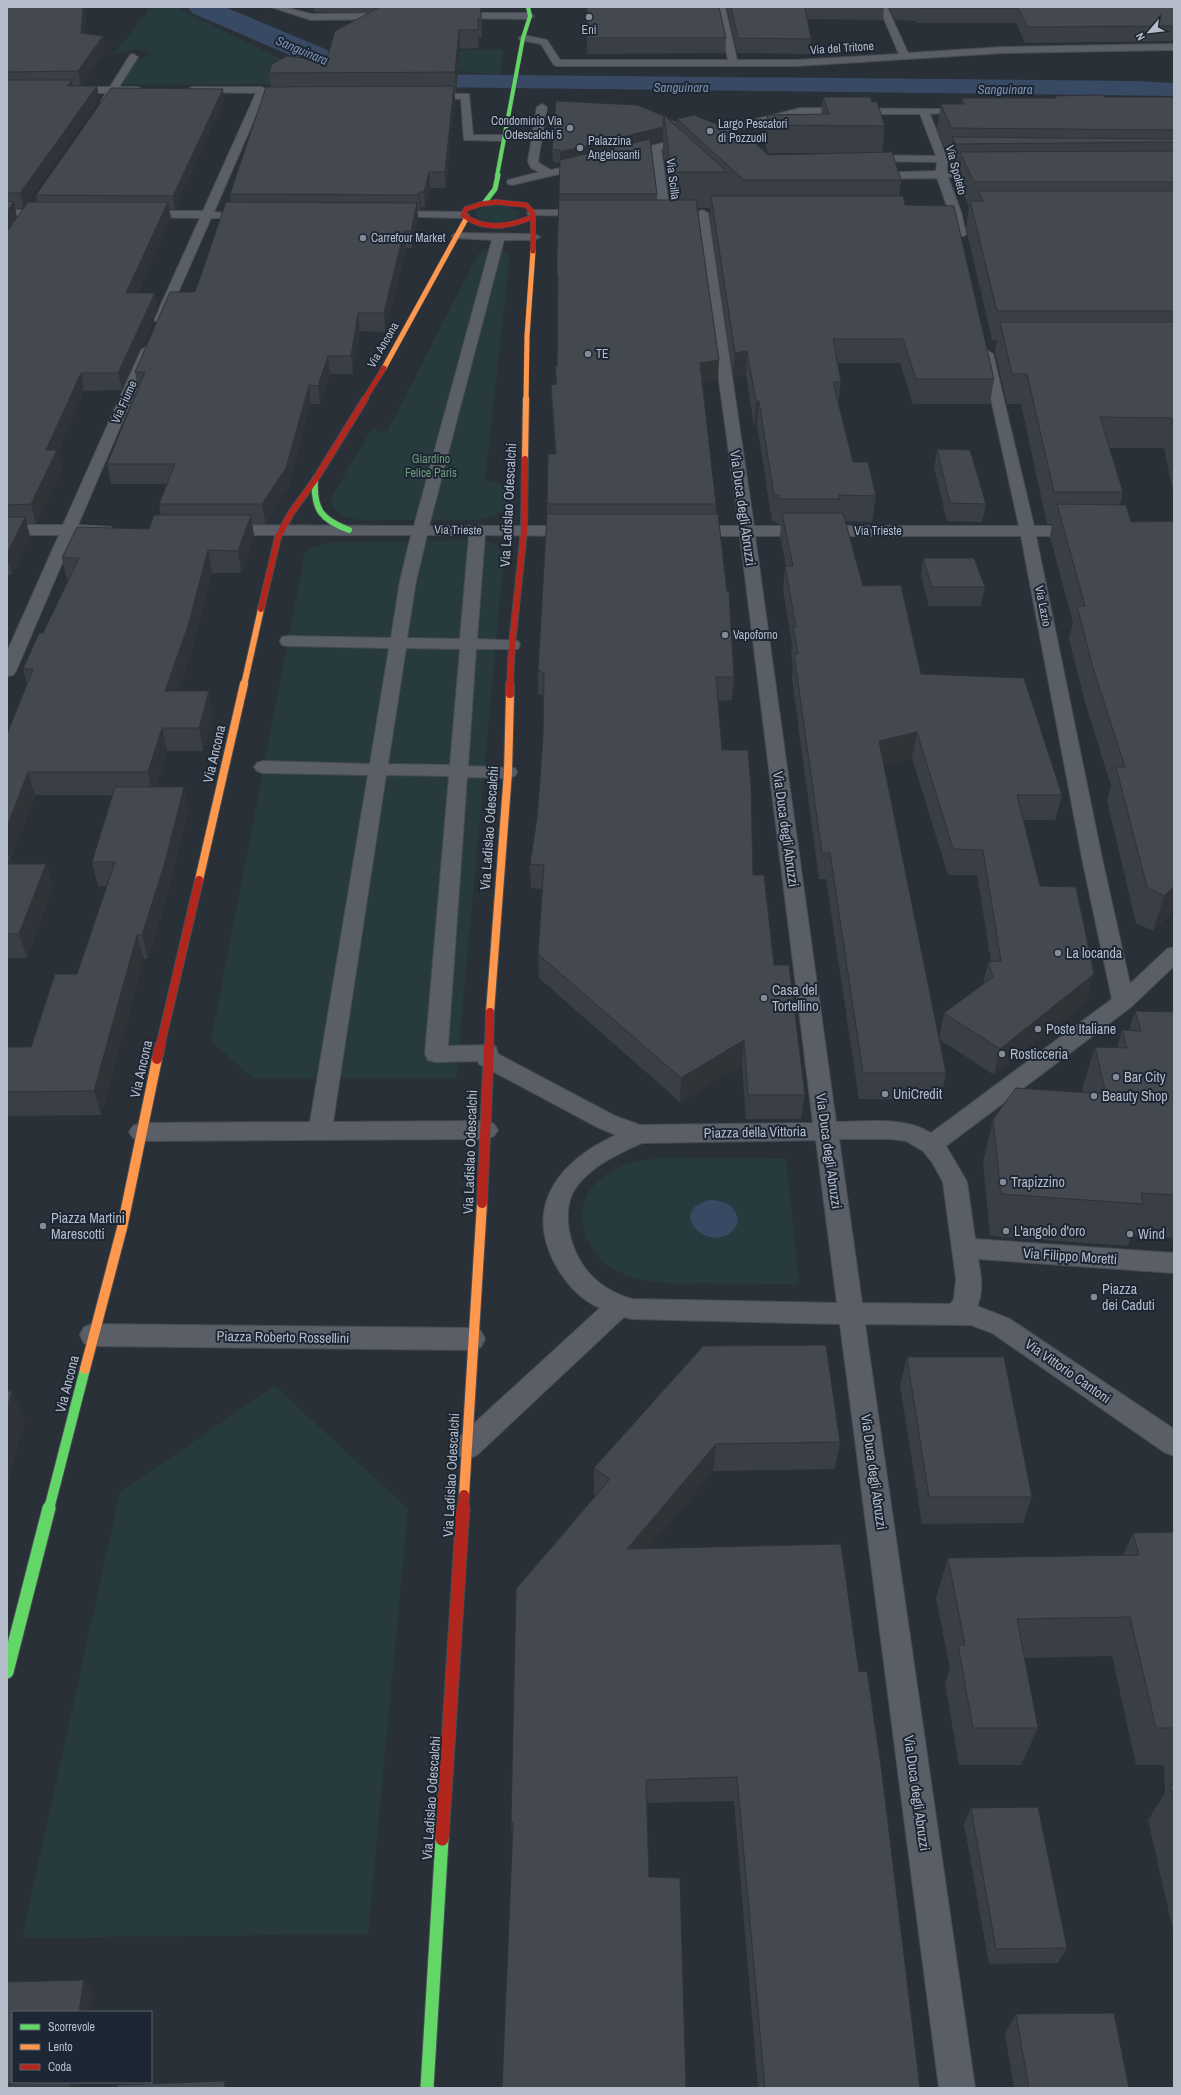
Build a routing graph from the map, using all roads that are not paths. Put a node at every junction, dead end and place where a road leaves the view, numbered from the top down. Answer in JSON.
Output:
{"nodes":[{"id":1,"x":275,"y":7,"type":"edge"},
{"id":2,"x":721,"y":7,"type":"edge"},
{"id":3,"x":883,"y":7,"type":"edge"},
{"id":4,"x":400,"y":11,"type":"edge"},
{"id":5,"x":529,"y":12,"type":"edge"},
{"id":6,"x":439,"y":16,"type":"edge"},
{"id":7,"x":523,"y":38,"type":"junction"},
{"id":8,"x":1174,"y":47,"type":"edge"},
{"id":9,"x":904,"y":56,"type":"junction"},
{"id":10,"x":133,"y":57,"type":"dead end"},
{"id":11,"x":733,"y":63,"type":"junction"},
{"id":12,"x":7,"y":90,"type":"edge"},
{"id":13,"x":113,"y":90,"type":"junction"},
{"id":14,"x":151,"y":90,"type":"edge"},
{"id":15,"x":182,"y":90,"type":"edge"},
{"id":16,"x":410,"y":96,"type":"edge"},
{"id":17,"x":542,"y":106,"type":"dead end"},
{"id":18,"x":99,"y":110,"type":"edge"},
{"id":19,"x":924,"y":111,"type":"junction"},
{"id":20,"x":948,"y":112,"type":"edge"},
{"id":21,"x":505,"y":138,"type":"junction"},
{"id":22,"x":661,"y":147,"type":"junction"},
{"id":23,"x":675,"y":154,"type":"edge"},
{"id":24,"x":613,"y":158,"type":"edge"},
{"id":25,"x":856,"y":158,"type":"edge"},
{"id":26,"x":942,"y":159,"type":"junction"},
{"id":27,"x":963,"y":159,"type":"edge"},
{"id":28,"x":598,"y":161,"type":"edge"},
{"id":29,"x":550,"y":173,"type":"junction"},
{"id":30,"x":510,"y":174,"type":"junction"},
{"id":31,"x":941,"y":174,"type":"junction"},
{"id":32,"x":970,"y":174,"type":"edge"},
{"id":33,"x":856,"y":176,"type":"edge"},
{"id":34,"x":37,"y":200,"type":"edge"},
{"id":35,"x":485,"y":202,"type":"junction"},
{"id":36,"x":518,"y":203,"type":"junction"},
{"id":37,"x":7,"y":213,"type":"edge"},
{"id":38,"x":28,"y":213,"type":"junction"},
{"id":39,"x":59,"y":213,"type":"edge"},
{"id":40,"x":597,"y":213,"type":"edge"},
{"id":41,"x":649,"y":213,"type":"edge"},
{"id":42,"x":704,"y":213,"type":"edge"},
{"id":43,"x":129,"y":214,"type":"edge"},
{"id":44,"x":230,"y":214,"type":"edge"},
{"id":45,"x":377,"y":214,"type":"edge"},
{"id":46,"x":533,"y":214,"type":"junction"},
{"id":47,"x":207,"y":215,"type":"junction"},
{"id":48,"x":464,"y":217,"type":"junction"},
{"id":49,"x":19,"y":225,"type":"edge"},
{"id":50,"x":458,"y":236,"type":"junction"},
{"id":51,"x":499,"y":236,"type":"junction"},
{"id":52,"x":534,"y":237,"type":"junction"},
{"id":53,"x":963,"y":249,"type":"edge"},
{"id":54,"x":987,"y":343,"type":"edge"},
{"id":55,"x":315,"y":480,"type":"junction"},
{"id":56,"x":421,"y":529,"type":"junction"},
{"id":57,"x":7,"y":530,"type":"edge"},
{"id":58,"x":68,"y":530,"type":"junction"},
{"id":59,"x":121,"y":530,"type":"edge"},
{"id":60,"x":211,"y":530,"type":"edge"},
{"id":61,"x":281,"y":530,"type":"junction"},
{"id":62,"x":349,"y":530,"type":"junction"},
{"id":63,"x":524,"y":531,"type":"junction"},
{"id":64,"x":591,"y":531,"type":"edge"},
{"id":65,"x":676,"y":531,"type":"edge"},
{"id":66,"x":747,"y":531,"type":"junction"},
{"id":67,"x":1028,"y":531,"type":"junction"},
{"id":68,"x":1098,"y":531,"type":"edge"},
{"id":69,"x":477,"y":535,"type":"dead end"},
{"id":70,"x":288,"y":641,"type":"dead end"},
{"id":71,"x":398,"y":643,"type":"junction"},
{"id":72,"x":468,"y":644,"type":"junction"},
{"id":73,"x":512,"y":645,"type":"junction"},
{"id":74,"x":7,"y":671,"type":"edge"},
{"id":75,"x":264,"y":767,"type":"dead end"},
{"id":76,"x":378,"y":770,"type":"junction"},
{"id":77,"x":458,"y":772,"type":"junction"},
{"id":78,"x":508,"y":772,"type":"junction"},
{"id":79,"x":1174,"y":954,"type":"edge"},
{"id":80,"x":1123,"y":1002,"type":"junction"},
{"id":81,"x":487,"y":1055,"type":"junction"},
{"id":82,"x":486,"y":1130,"type":"junction"},
{"id":83,"x":320,"y":1131,"type":"junction"},
{"id":84,"x":826,"y":1131,"type":"junction"},
{"id":85,"x":141,"y":1132,"type":"junction"},
{"id":86,"x":639,"y":1134,"type":"junction"},
{"id":87,"x":931,"y":1145,"type":"junction"},
{"id":88,"x":966,"y":1248,"type":"junction"},
{"id":89,"x":1174,"y":1263,"type":"edge"},
{"id":90,"x":619,"y":1306,"type":"junction"},
{"id":91,"x":852,"y":1313,"type":"junction"},
{"id":92,"x":955,"y":1314,"type":"junction"},
{"id":93,"x":94,"y":1335,"type":"junction"},
{"id":94,"x":472,"y":1339,"type":"junction"},
{"id":95,"x":1174,"y":1444,"type":"edge"},
{"id":96,"x":467,"y":1447,"type":"junction"},
{"id":97,"x":7,"y":1672,"type":"edge"},
{"id":98,"x":427,"y":2088,"type":"edge"},
{"id":99,"x":957,"y":2088,"type":"edge"}],
"edges":[{"from":1,"to":4,"type":"street"},
{"from":2,"to":11,"type":"street"},
{"from":3,"to":9,"type":"street"},
{"from":5,"to":6,"type":"street"},
{"from":5,"to":7,"type":"street"},
{"from":7,"to":11,"type":"street","name":"Via del Tritone"},
{"from":7,"to":21,"type":"street"},
{"from":8,"to":9,"type":"street","name":"Via del Tritone"},
{"from":9,"to":11,"type":"street","name":"Via del Tritone"},
{"from":10,"to":13,"type":"street"},
{"from":12,"to":13,"type":"street"},
{"from":13,"to":14,"type":"street"},
{"from":13,"to":18,"type":"street"},
{"from":15,"to":47,"type":"street","name":"Via Fiume"},
{"from":16,"to":21,"type":"street"},
{"from":17,"to":29,"type":"street"},
{"from":19,"to":20,"type":"street"},
{"from":19,"to":22,"type":"street"},
{"from":19,"to":26,"type":"street","name":"Via Spoleto"},
{"from":21,"to":30,"type":"street"},
{"from":21,"to":35,"type":"street"},
{"from":22,"to":23,"type":"street"},
{"from":22,"to":24,"type":"street"},
{"from":22,"to":41,"type":"street","name":"Via Scilla"},
{"from":25,"to":26,"type":"street"},
{"from":26,"to":27,"type":"street"},
{"from":26,"to":31,"type":"street","name":"Via Spoleto"},
{"from":28,"to":29,"type":"street"},
{"from":29,"to":30,"type":"street"},
{"from":30,"to":36,"type":"street"},
{"from":31,"to":32,"type":"street"},
{"from":31,"to":33,"type":"street"},
{"from":31,"to":53,"type":"street","name":"Via Spoleto"},
{"from":34,"to":38,"type":"street"},
{"from":35,"to":36,"type":"street"},
{"from":35,"to":48,"type":"street"},
{"from":36,"to":46,"type":"street"},
{"from":37,"to":38,"type":"street"},
{"from":38,"to":39,"type":"street"},
{"from":38,"to":49,"type":"street"},
{"from":40,"to":46,"type":"street"},
{"from":42,"to":66,"type":"street","name":"Via Duca degli Abruzzi"},
{"from":43,"to":47,"type":"street"},
{"from":44,"to":47,"type":"street"},
{"from":45,"to":48,"type":"street"},
{"from":46,"to":48,"type":"street"},
{"from":46,"to":52,"type":"street","name":"Via Ladislao Odescalchi"},
{"from":47,"to":58,"type":"street","name":"Via Fiume"},
{"from":48,"to":50,"type":"street","name":"Via Ancona"},
{"from":50,"to":51,"type":"street"},
{"from":50,"to":55,"type":"street","name":"Via Ancona"},
{"from":51,"to":52,"type":"street"},
{"from":51,"to":56,"type":"street"},
{"from":52,"to":63,"type":"street","name":"Via Ladislao Odescalchi"},
{"from":54,"to":67,"type":"street","name":"Via Lazio"},
{"from":55,"to":61,"type":"street","name":"Via Ancona"},
{"from":55,"to":62,"type":"street","name":"Via Ancona"},
{"from":56,"to":62,"type":"street","name":"Via Trieste"},
{"from":56,"to":63,"type":"street","name":"Via Trieste"},
{"from":56,"to":71,"type":"street"},
{"from":57,"to":58,"type":"street"},
{"from":58,"to":59,"type":"street"},
{"from":58,"to":74,"type":"street","name":"Via Fiume"},
{"from":60,"to":61,"type":"street","name":"Via Trieste"},
{"from":61,"to":62,"type":"street","name":"Via Trieste"},
{"from":61,"to":85,"type":"street","name":"Via Ancona"},
{"from":63,"to":64,"type":"street","name":"Via Trieste"},
{"from":63,"to":73,"type":"street","name":"Via Ladislao Odescalchi"},
{"from":65,"to":66,"type":"street","name":"Via Trieste"},
{"from":66,"to":67,"type":"street","name":"Via Trieste"},
{"from":66,"to":84,"type":"street","name":"Via Duca degli Abruzzi"},
{"from":67,"to":68,"type":"street","name":"Via Trieste"},
{"from":67,"to":80,"type":"street","name":"Via Lazio"},
{"from":69,"to":72,"type":"street"},
{"from":70,"to":71,"type":"street"},
{"from":71,"to":72,"type":"street"},
{"from":71,"to":76,"type":"street"},
{"from":72,"to":73,"type":"street"},
{"from":72,"to":77,"type":"street"},
{"from":73,"to":78,"type":"street","name":"Via Ladislao Odescalchi"},
{"from":75,"to":76,"type":"street"},
{"from":76,"to":77,"type":"street"},
{"from":76,"to":83,"type":"street"},
{"from":77,"to":78,"type":"street"},
{"from":77,"to":81,"type":"street"},
{"from":78,"to":81,"type":"street","name":"Via Ladislao Odescalchi"},
{"from":79,"to":80,"type":"street"},
{"from":80,"to":87,"type":"street"},
{"from":81,"to":82,"type":"street","name":"Via Ladislao Odescalchi"},
{"from":81,"to":86,"type":"street"},
{"from":82,"to":83,"type":"street"},
{"from":82,"to":94,"type":"street","name":"Via Ladislao Odescalchi"},
{"from":83,"to":85,"type":"street"},
{"from":84,"to":86,"type":"street","name":"Piazza della Vittoria"},
{"from":84,"to":87,"type":"street","name":"Piazza della Vittoria"},
{"from":84,"to":91,"type":"street","name":"Via Duca degli Abruzzi"},
{"from":85,"to":93,"type":"street","name":"Via Ancona"},
{"from":86,"to":90,"type":"street","name":"Piazza della Vittoria"},
{"from":87,"to":88,"type":"street","name":"Piazza della Vittoria"},
{"from":88,"to":89,"type":"street","name":"Via Filippo Moretti"},
{"from":88,"to":92,"type":"street","name":"Piazza della Vittoria"},
{"from":90,"to":91,"type":"street","name":"Piazza della Vittoria"},
{"from":90,"to":96,"type":"street"},
{"from":91,"to":92,"type":"street","name":"Piazza della Vittoria"},
{"from":91,"to":99,"type":"street","name":"Via Duca degli Abruzzi"},
{"from":92,"to":95,"type":"street","name":"Via Vittorio Cantoni"},
{"from":93,"to":94,"type":"street","name":"Piazza Roberto Rossellini"},
{"from":93,"to":97,"type":"street","name":"Via Ancona"},
{"from":94,"to":96,"type":"street","name":"Via Ladislao Odescalchi"},
{"from":96,"to":98,"type":"street","name":"Via Ladislao Odescalchi"}]}
